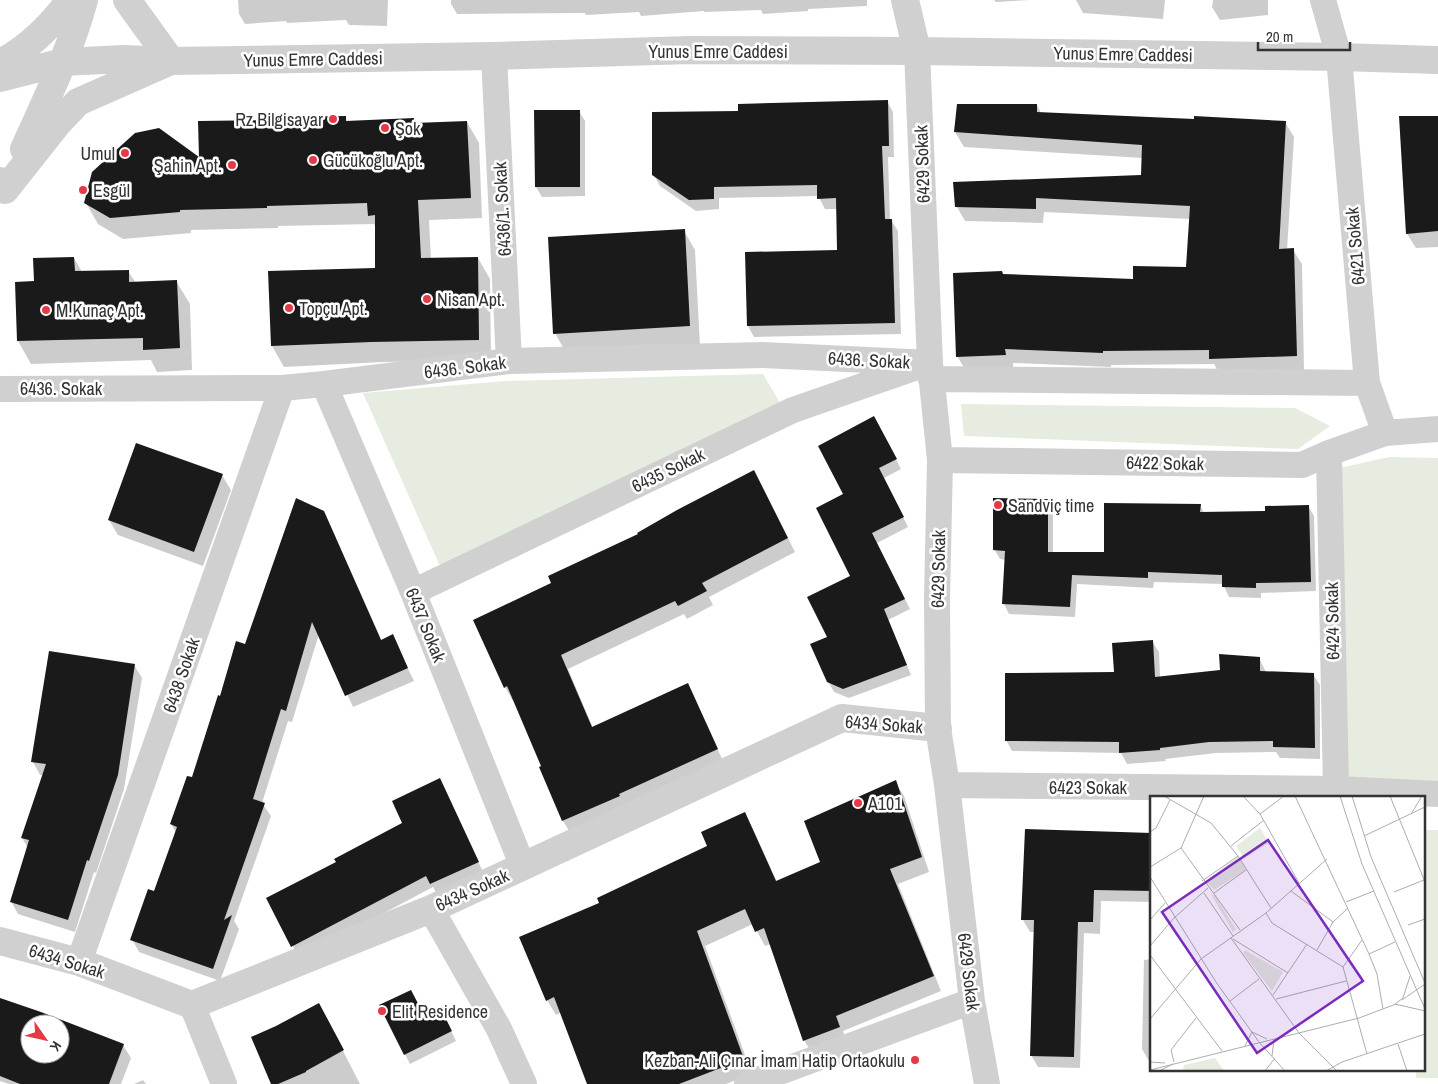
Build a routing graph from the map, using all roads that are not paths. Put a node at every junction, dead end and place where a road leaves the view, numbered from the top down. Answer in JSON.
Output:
{"nodes":[{"id":1,"x":70,"y":0,"type":"edge"},
{"id":2,"x":84,"y":0,"type":"edge"},
{"id":3,"x":127,"y":0,"type":"edge"},
{"id":4,"x":905,"y":0,"type":"edge"},
{"id":5,"x":1323,"y":0,"type":"edge"},
{"id":6,"x":918,"y":51,"type":"junction"},
{"id":7,"x":494,"y":56,"type":"junction"},
{"id":8,"x":1339,"y":57,"type":"junction"},
{"id":9,"x":1438,"y":60,"type":"edge"},
{"id":10,"x":171,"y":61,"type":"junction"},
{"id":11,"x":63,"y":62,"type":"junction"},
{"id":12,"x":0,"y":63,"type":"edge"},
{"id":13,"x":0,"y":78,"type":"edge"},
{"id":14,"x":2,"y":192,"type":"edge"},
{"id":15,"x":509,"y":362,"type":"junction"},
{"id":16,"x":930,"y":371,"type":"junction"},
{"id":17,"x":1367,"y":383,"type":"junction"},
{"id":18,"x":324,"y":384,"type":"junction"},
{"id":19,"x":282,"y":388,"type":"junction"},
{"id":20,"x":0,"y":389,"type":"edge"},
{"id":21,"x":1438,"y":429,"type":"edge"},
{"id":22,"x":1385,"y":433,"type":"junction"},
{"id":23,"x":1329,"y":453,"type":"junction"},
{"id":24,"x":940,"y":460,"type":"junction"},
{"id":25,"x":413,"y":592,"type":"junction"},
{"id":26,"x":938,"y":728,"type":"junction"},
{"id":27,"x":947,"y":785,"type":"junction"},
{"id":28,"x":1336,"y":789,"type":"junction"},
{"id":29,"x":1438,"y":794,"type":"edge"},
{"id":30,"x":523,"y":867,"type":"junction"},
{"id":31,"x":431,"y":909,"type":"junction"},
{"id":32,"x":0,"y":941,"type":"edge"},
{"id":33,"x":79,"y":962,"type":"junction"},
{"id":34,"x":972,"y":1001,"type":"junction"},
{"id":35,"x":192,"y":1005,"type":"junction"},
{"id":36,"x":224,"y":1084,"type":"edge"},
{"id":37,"x":524,"y":1084,"type":"edge"},
{"id":38,"x":747,"y":1084,"type":"edge"},
{"id":39,"x":987,"y":1084,"type":"edge"}],
"edges":[{"from":1,"to":12,"type":"street"},
{"from":2,"to":11,"type":"street"},
{"from":3,"to":10,"type":"street"},
{"from":4,"to":6,"type":"street"},
{"from":5,"to":8,"type":"street","name":"6421 Sokak"},
{"from":6,"to":7,"type":"street","name":"Yunus Emre Caddesi"},
{"from":6,"to":8,"type":"street","name":"Yunus Emre Caddesi"},
{"from":6,"to":16,"type":"street","name":"6429 Sokak"},
{"from":7,"to":10,"type":"street","name":"Yunus Emre Caddesi"},
{"from":7,"to":15,"type":"street","name":"6436/1. Sokak"},
{"from":8,"to":9,"type":"street","name":"Yunus Emre Caddesi"},
{"from":8,"to":17,"type":"street","name":"6421 Sokak"},
{"from":10,"to":11,"type":"street","name":"Yunus Emre Caddesi"},
{"from":10,"to":14,"type":"street"},
{"from":11,"to":13,"type":"street","name":"Yunus Emre Caddesi"},
{"from":11,"to":14,"type":"street"},
{"from":15,"to":16,"type":"street","name":"6436. Sokak"},
{"from":15,"to":18,"type":"street","name":"6436. Sokak"},
{"from":16,"to":17,"type":"street"},
{"from":16,"to":24,"type":"street","name":"6429 Sokak"},
{"from":16,"to":25,"type":"street","name":"6435 Sokak"},
{"from":17,"to":22,"type":"street","name":"6421 Sokak"},
{"from":18,"to":19,"type":"street","name":"6436. Sokak"},
{"from":18,"to":25,"type":"street","name":"6437 Sokak"},
{"from":19,"to":20,"type":"street","name":"6436. Sokak"},
{"from":19,"to":33,"type":"street","name":"6438 Sokak"},
{"from":21,"to":22,"type":"street","name":"6422 Sokak"},
{"from":22,"to":23,"type":"street","name":"6422 Sokak"},
{"from":23,"to":24,"type":"street","name":"6422 Sokak"},
{"from":23,"to":28,"type":"street","name":"6424 Sokak"},
{"from":24,"to":26,"type":"street","name":"6429 Sokak"},
{"from":25,"to":30,"type":"street","name":"6437 Sokak"},
{"from":26,"to":27,"type":"street","name":"6429 Sokak"},
{"from":26,"to":30,"type":"street","name":"6434 Sokak"},
{"from":27,"to":28,"type":"street","name":"6423 Sokak"},
{"from":27,"to":34,"type":"street","name":"6429 Sokak"},
{"from":28,"to":29,"type":"street","name":"6423 Sokak"},
{"from":30,"to":31,"type":"street","name":"6434 Sokak"},
{"from":31,"to":35,"type":"street","name":"6434 Sokak"},
{"from":31,"to":37,"type":"street"},
{"from":32,"to":33,"type":"street","name":"6434 Sokak"},
{"from":33,"to":35,"type":"street","name":"6434 Sokak"},
{"from":34,"to":38,"type":"street"},
{"from":34,"to":39,"type":"street","name":"6429 Sokak"},
{"from":35,"to":36,"type":"street"}]}
